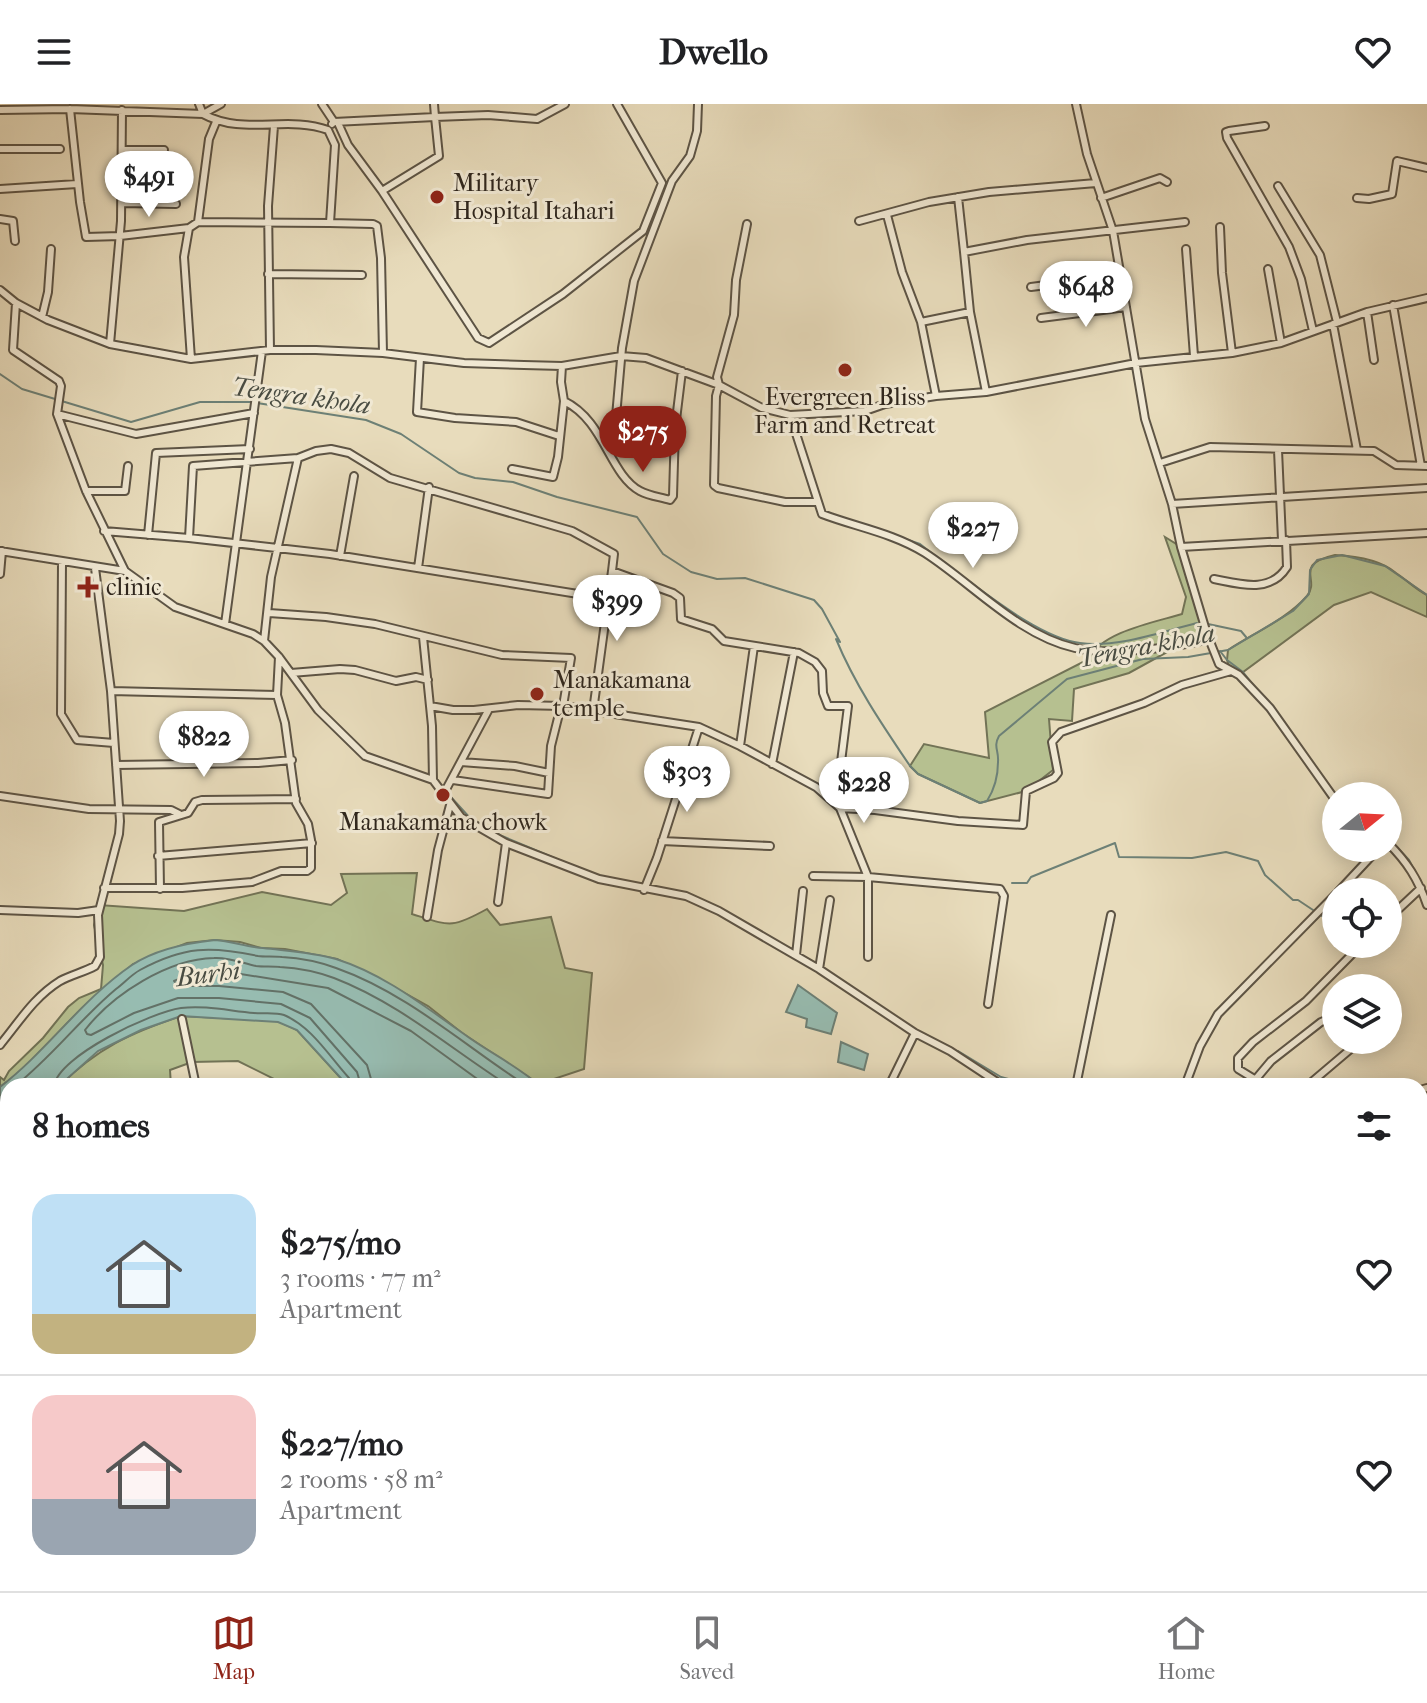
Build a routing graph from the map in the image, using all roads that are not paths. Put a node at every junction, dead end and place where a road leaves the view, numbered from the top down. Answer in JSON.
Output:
{"nodes":[{"id":1,"x":199,"y":104,"type":"edge"},
{"id":2,"x":221,"y":104,"type":"edge"},
{"id":3,"x":322,"y":104,"type":"edge"},
{"id":4,"x":434,"y":104,"type":"edge"},
{"id":5,"x":565,"y":104,"type":"edge"},
{"id":6,"x":617,"y":104,"type":"edge"},
{"id":7,"x":698,"y":104,"type":"edge"},
{"id":8,"x":1076,"y":104,"type":"edge"},
{"id":9,"x":131,"y":107,"type":"edge"},
{"id":10,"x":70,"y":109,"type":"junction"},
{"id":11,"x":0,"y":110,"type":"edge"},
{"id":12,"x":122,"y":110,"type":"junction"},
{"id":13,"x":203,"y":114,"type":"junction"},
{"id":14,"x":435,"y":117,"type":"junction"},
{"id":15,"x":216,"y":122,"type":"junction"},
{"id":16,"x":336,"y":122,"type":"junction"},
{"id":17,"x":274,"y":126,"type":"junction"},
{"id":18,"x":1265,"y":126,"type":"dead end"},
{"id":19,"x":328,"y":130,"type":"junction"},
{"id":20,"x":0,"y":149,"type":"edge"},
{"id":21,"x":60,"y":149,"type":"dead end"},
{"id":22,"x":122,"y":150,"type":"junction"},
{"id":23,"x":164,"y":150,"type":"dead end"},
{"id":24,"x":1427,"y":168,"type":"edge"},
{"id":25,"x":184,"y":178,"type":"dead end"},
{"id":26,"x":122,"y":181,"type":"junction"},
{"id":27,"x":1167,"y":182,"type":"dead end"},
{"id":28,"x":1096,"y":183,"type":"junction"},
{"id":29,"x":77,"y":184,"type":"junction"},
{"id":30,"x":1278,"y":186,"type":"dead end"},
{"id":31,"x":0,"y":189,"type":"edge"},
{"id":32,"x":382,"y":191,"type":"junction"},
{"id":33,"x":958,"y":197,"type":"junction"},
{"id":34,"x":1101,"y":198,"type":"junction"},
{"id":35,"x":1357,"y":198,"type":"dead end"},
{"id":36,"x":122,"y":203,"type":"junction"},
{"id":37,"x":176,"y":204,"type":"dead end"},
{"id":38,"x":887,"y":215,"type":"junction"},
{"id":39,"x":0,"y":219,"type":"edge"},
{"id":40,"x":859,"y":221,"type":"dead end"},
{"id":41,"x":198,"y":222,"type":"junction"},
{"id":42,"x":1185,"y":222,"type":"dead end"},
{"id":43,"x":330,"y":223,"type":"junction"},
{"id":44,"x":268,"y":224,"type":"junction"},
{"id":45,"x":747,"y":224,"type":"dead end"},
{"id":46,"x":1220,"y":227,"type":"dead end"},
{"id":47,"x":189,"y":228,"type":"junction"},
{"id":48,"x":1113,"y":231,"type":"junction"},
{"id":49,"x":120,"y":236,"type":"junction"},
{"id":50,"x":15,"y":241,"type":"dead end"},
{"id":51,"x":51,"y":249,"type":"dead end"},
{"id":52,"x":1186,"y":249,"type":"dead end"},
{"id":53,"x":964,"y":252,"type":"junction"},
{"id":54,"x":1268,"y":269,"type":"dead end"},
{"id":55,"x":268,"y":274,"type":"junction"},
{"id":56,"x":362,"y":275,"type":"dead end"},
{"id":57,"x":1122,"y":275,"type":"junction"},
{"id":58,"x":1031,"y":287,"type":"dead end"},
{"id":59,"x":0,"y":290,"type":"edge"},
{"id":60,"x":1427,"y":298,"type":"edge"},
{"id":61,"x":16,"y":303,"type":"junction"},
{"id":62,"x":1393,"y":305,"type":"junction"},
{"id":63,"x":1126,"y":307,"type":"junction"},
{"id":64,"x":970,"y":312,"type":"junction"},
{"id":65,"x":1367,"y":312,"type":"junction"},
{"id":66,"x":42,"y":317,"type":"junction"},
{"id":67,"x":1041,"y":318,"type":"dead end"},
{"id":68,"x":921,"y":322,"type":"junction"},
{"id":69,"x":1335,"y":323,"type":"junction"},
{"id":70,"x":1313,"y":331,"type":"junction"},
{"id":71,"x":1281,"y":343,"type":"junction"},
{"id":72,"x":110,"y":344,"type":"junction"},
{"id":73,"x":266,"y":350,"type":"junction"},
{"id":74,"x":383,"y":353,"type":"junction"},
{"id":75,"x":1232,"y":353,"type":"junction"},
{"id":76,"x":621,"y":356,"type":"junction"},
{"id":77,"x":1194,"y":356,"type":"junction"},
{"id":78,"x":420,"y":358,"type":"junction"},
{"id":79,"x":191,"y":359,"type":"junction"},
{"id":80,"x":1374,"y":360,"type":"dead end"},
{"id":81,"x":1136,"y":363,"type":"junction"},
{"id":82,"x":562,"y":366,"type":"junction"},
{"id":83,"x":682,"y":371,"type":"junction"},
{"id":84,"x":719,"y":385,"type":"junction"},
{"id":85,"x":986,"y":392,"type":"junction"},
{"id":86,"x":936,"y":396,"type":"junction"},
{"id":87,"x":564,"y":401,"type":"junction"},
{"id":88,"x":58,"y":412,"type":"junction"},
{"id":89,"x":254,"y":413,"type":"junction"},
{"id":90,"x":790,"y":415,"type":"junction"},
{"id":91,"x":559,"y":436,"type":"junction"},
{"id":92,"x":607,"y":446,"type":"junction"},
{"id":93,"x":250,"y":449,"type":"junction"},
{"id":94,"x":1278,"y":450,"type":"junction"},
{"id":95,"x":1357,"y":450,"type":"junction"},
{"id":96,"x":298,"y":458,"type":"junction"},
{"id":97,"x":248,"y":462,"type":"junction"},
{"id":98,"x":1160,"y":463,"type":"junction"},
{"id":99,"x":128,"y":466,"type":"dead end"},
{"id":100,"x":1424,"y":466,"type":"edge"},
{"id":101,"x":512,"y":469,"type":"dead end"},
{"id":102,"x":354,"y":476,"type":"dead end"},
{"id":103,"x":429,"y":487,"type":"junction"},
{"id":104,"x":1427,"y":488,"type":"edge"},
{"id":105,"x":86,"y":491,"type":"junction"},
{"id":106,"x":1280,"y":499,"type":"junction"},
{"id":107,"x":817,"y":502,"type":"junction"},
{"id":108,"x":1172,"y":504,"type":"junction"},
{"id":109,"x":104,"y":531,"type":"junction"},
{"id":110,"x":1427,"y":533,"type":"edge"},
{"id":111,"x":148,"y":535,"type":"junction"},
{"id":112,"x":189,"y":538,"type":"junction"},
{"id":113,"x":1284,"y":540,"type":"junction"},
{"id":114,"x":238,"y":543,"type":"junction"},
{"id":115,"x":277,"y":547,"type":"junction"},
{"id":116,"x":1181,"y":547,"type":"junction"},
{"id":117,"x":1,"y":551,"type":"edge"},
{"id":118,"x":340,"y":556,"type":"junction"},
{"id":119,"x":62,"y":562,"type":"junction"},
{"id":120,"x":95,"y":568,"type":"junction"},
{"id":121,"x":418,"y":568,"type":"junction"},
{"id":122,"x":125,"y":571,"type":"junction"},
{"id":123,"x":612,"y":571,"type":"junction"},
{"id":124,"x":0,"y":574,"type":"edge"},
{"id":125,"x":1214,"y":579,"type":"dead end"},
{"id":126,"x":609,"y":599,"type":"junction"},
{"id":127,"x":269,"y":613,"type":"junction"},
{"id":128,"x":225,"y":624,"type":"junction"},
{"id":129,"x":423,"y":637,"type":"junction"},
{"id":130,"x":1210,"y":639,"type":"junction"},
{"id":131,"x":264,"y":641,"type":"junction"},
{"id":132,"x":754,"y":646,"type":"junction"},
{"id":133,"x":794,"y":652,"type":"junction"},
{"id":134,"x":279,"y":657,"type":"junction"},
{"id":135,"x":1231,"y":671,"type":"junction"},
{"id":136,"x":291,"y":673,"type":"junction"},
{"id":137,"x":428,"y":680,"type":"junction"},
{"id":138,"x":111,"y":691,"type":"junction"},
{"id":139,"x":277,"y":695,"type":"junction"},
{"id":140,"x":430,"y":706,"type":"junction"},
{"id":141,"x":563,"y":706,"type":"junction"},
{"id":142,"x":489,"y":709,"type":"junction"},
{"id":143,"x":593,"y":711,"type":"junction"},
{"id":144,"x":699,"y":727,"type":"junction"},
{"id":145,"x":114,"y":743,"type":"junction"},
{"id":146,"x":740,"y":746,"type":"junction"},
{"id":147,"x":292,"y":760,"type":"junction"},
{"id":148,"x":461,"y":762,"type":"junction"},
{"id":149,"x":772,"y":764,"type":"junction"},
{"id":150,"x":116,"y":765,"type":"junction"},
{"id":151,"x":549,"y":773,"type":"junction"},
{"id":152,"x":433,"y":780,"type":"junction"},
{"id":153,"x":453,"y":780,"type":"junction"},
{"id":154,"x":1323,"y":782,"type":"edge"},
{"id":155,"x":443,"y":795,"type":"junction"},
{"id":156,"x":0,"y":796,"type":"edge"},
{"id":157,"x":296,"y":799,"type":"junction"},
{"id":158,"x":450,"y":805,"type":"junction"},
{"id":159,"x":840,"y":808,"type":"junction"},
{"id":160,"x":118,"y":809,"type":"junction"},
{"id":161,"x":180,"y":815,"type":"junction"},
{"id":162,"x":662,"y":841,"type":"junction"},
{"id":163,"x":312,"y":843,"type":"junction"},
{"id":164,"x":506,"y":843,"type":"junction"},
{"id":165,"x":770,"y":846,"type":"dead end"},
{"id":166,"x":158,"y":856,"type":"junction"},
{"id":167,"x":1402,"y":857,"type":"edge"},
{"id":168,"x":1366,"y":862,"type":"edge"},
{"id":169,"x":813,"y":876,"type":"dead end"},
{"id":170,"x":868,"y":877,"type":"junction"},
{"id":171,"x":1351,"y":878,"type":"edge"},
{"id":172,"x":104,"y":888,"type":"junction"},
{"id":173,"x":1421,"y":888,"type":"junction"},
{"id":174,"x":160,"y":889,"type":"junction"},
{"id":175,"x":644,"y":890,"type":"junction"},
{"id":176,"x":803,"y":891,"type":"dead end"},
{"id":177,"x":830,"y":900,"type":"dead end"},
{"id":178,"x":498,"y":902,"type":"dead end"},
{"id":179,"x":1427,"y":905,"type":"edge"},
{"id":180,"x":1402,"y":906,"type":"edge"},
{"id":181,"x":1322,"y":908,"type":"edge"},
{"id":182,"x":0,"y":910,"type":"edge"},
{"id":183,"x":99,"y":910,"type":"junction"},
{"id":184,"x":1111,"y":915,"type":"dead end"},
{"id":185,"x":427,"y":917,"type":"dead end"},
{"id":186,"x":796,"y":955,"type":"junction"},
{"id":187,"x":868,"y":957,"type":"dead end"},
{"id":188,"x":1348,"y":958,"type":"edge"},
{"id":189,"x":819,"y":969,"type":"junction"},
{"id":190,"x":988,"y":1004,"type":"dead end"},
{"id":191,"x":182,"y":1019,"type":"dead end"},
{"id":192,"x":1322,"y":1022,"type":"edge"},
{"id":193,"x":915,"y":1033,"type":"junction"},
{"id":194,"x":0,"y":1045,"type":"edge"},
{"id":195,"x":1345,"y":1054,"type":"edge"},
{"id":196,"x":194,"y":1078,"type":"edge"},
{"id":197,"x":893,"y":1078,"type":"edge"},
{"id":198,"x":988,"y":1078,"type":"edge"},
{"id":199,"x":1078,"y":1078,"type":"edge"},
{"id":200,"x":1188,"y":1078,"type":"edge"},
{"id":201,"x":1253,"y":1078,"type":"edge"},
{"id":202,"x":1258,"y":1078,"type":"edge"},
{"id":203,"x":1316,"y":1078,"type":"edge"}],
"edges":[{"from":1,"to":13,"type":"street"},
{"from":2,"to":13,"type":"street"},
{"from":3,"to":16,"type":"street"},
{"from":4,"to":14,"type":"street"},
{"from":5,"to":14,"type":"street"},
{"from":6,"to":32,"type":"street"},
{"from":7,"to":76,"type":"street"},
{"from":8,"to":28,"type":"street"},
{"from":9,"to":12,"type":"street"},
{"from":9,"to":13,"type":"street"},
{"from":10,"to":11,"type":"street"},
{"from":10,"to":12,"type":"street"},
{"from":10,"to":29,"type":"street"},
{"from":12,"to":22,"type":"street"},
{"from":13,"to":15,"type":"street"},
{"from":14,"to":16,"type":"street"},
{"from":14,"to":32,"type":"street"},
{"from":15,"to":17,"type":"street"},
{"from":15,"to":41,"type":"street"},
{"from":16,"to":19,"type":"street"},
{"from":16,"to":32,"type":"street"},
{"from":17,"to":19,"type":"street"},
{"from":17,"to":44,"type":"street"},
{"from":18,"to":70,"type":"street"},
{"from":19,"to":43,"type":"street"},
{"from":20,"to":21,"type":"street"},
{"from":22,"to":23,"type":"street"},
{"from":22,"to":26,"type":"street"},
{"from":24,"to":35,"type":"street"},
{"from":25,"to":26,"type":"street"},
{"from":26,"to":36,"type":"street"},
{"from":27,"to":34,"type":"street"},
{"from":28,"to":33,"type":"street"},
{"from":28,"to":34,"type":"street"},
{"from":29,"to":31,"type":"street"},
{"from":29,"to":49,"type":"street"},
{"from":30,"to":69,"type":"street"},
{"from":33,"to":38,"type":"street"},
{"from":33,"to":53,"type":"street"},
{"from":34,"to":48,"type":"street"},
{"from":36,"to":37,"type":"street"},
{"from":36,"to":49,"type":"street"},
{"from":38,"to":40,"type":"street"},
{"from":38,"to":68,"type":"street"},
{"from":39,"to":50,"type":"street"},
{"from":41,"to":44,"type":"street"},
{"from":41,"to":47,"type":"street"},
{"from":42,"to":48,"type":"street"},
{"from":43,"to":44,"type":"street"},
{"from":43,"to":74,"type":"street"},
{"from":44,"to":55,"type":"street"},
{"from":45,"to":84,"type":"street"},
{"from":46,"to":75,"type":"street"},
{"from":47,"to":49,"type":"street"},
{"from":47,"to":79,"type":"street"},
{"from":48,"to":53,"type":"street"},
{"from":48,"to":57,"type":"street"},
{"from":49,"to":72,"type":"street"},
{"from":51,"to":66,"type":"street"},
{"from":52,"to":77,"type":"street"},
{"from":53,"to":64,"type":"street"},
{"from":54,"to":71,"type":"street"},
{"from":55,"to":56,"type":"street"},
{"from":55,"to":73,"type":"street"},
{"from":57,"to":58,"type":"street"},
{"from":57,"to":63,"type":"street"},
{"from":59,"to":61,"type":"street"},
{"from":60,"to":62,"type":"street"},
{"from":61,"to":66,"type":"street"},
{"from":61,"to":88,"type":"street"},
{"from":62,"to":65,"type":"street"},
{"from":62,"to":100,"type":"street"},
{"from":63,"to":67,"type":"street"},
{"from":63,"to":81,"type":"street"},
{"from":64,"to":68,"type":"street"},
{"from":64,"to":85,"type":"street"},
{"from":65,"to":69,"type":"street"},
{"from":65,"to":80,"type":"street"},
{"from":66,"to":72,"type":"street"},
{"from":68,"to":86,"type":"street"},
{"from":69,"to":70,"type":"street"},
{"from":69,"to":95,"type":"street"},
{"from":70,"to":71,"type":"street"},
{"from":71,"to":75,"type":"street"},
{"from":72,"to":79,"type":"street"},
{"from":73,"to":74,"type":"street"},
{"from":73,"to":79,"type":"street"},
{"from":73,"to":89,"type":"street"},
{"from":74,"to":78,"type":"street"},
{"from":75,"to":77,"type":"street"},
{"from":76,"to":82,"type":"street"},
{"from":76,"to":83,"type":"street"},
{"from":76,"to":92,"type":"street"},
{"from":77,"to":81,"type":"street"},
{"from":78,"to":82,"type":"street"},
{"from":78,"to":91,"type":"street"},
{"from":81,"to":85,"type":"street"},
{"from":81,"to":98,"type":"street"},
{"from":82,"to":87,"type":"street"},
{"from":83,"to":84,"type":"street"},
{"from":83,"to":92,"type":"street"},
{"from":84,"to":90,"type":"street"},
{"from":84,"to":107,"type":"street"},
{"from":85,"to":86,"type":"street"},
{"from":86,"to":90,"type":"street"},
{"from":87,"to":91,"type":"street"},
{"from":87,"to":92,"type":"street"},
{"from":88,"to":89,"type":"street"},
{"from":88,"to":105,"type":"street"},
{"from":89,"to":93,"type":"street"},
{"from":90,"to":107,"type":"street"},
{"from":91,"to":101,"type":"street"},
{"from":93,"to":97,"type":"street"},
{"from":93,"to":111,"type":"street"},
{"from":94,"to":95,"type":"street"},
{"from":94,"to":98,"type":"street"},
{"from":94,"to":106,"type":"street"},
{"from":95,"to":100,"type":"street"},
{"from":96,"to":97,"type":"street"},
{"from":96,"to":103,"type":"street"},
{"from":96,"to":115,"type":"street"},
{"from":97,"to":112,"type":"street"},
{"from":97,"to":114,"type":"street"},
{"from":98,"to":108,"type":"street"},
{"from":99,"to":105,"type":"street"},
{"from":102,"to":118,"type":"street"},
{"from":103,"to":121,"type":"street"},
{"from":103,"to":123,"type":"street"},
{"from":104,"to":106,"type":"street"},
{"from":105,"to":109,"type":"street"},
{"from":106,"to":108,"type":"street"},
{"from":106,"to":113,"type":"street"},
{"from":107,"to":130,"type":"street"},
{"from":108,"to":116,"type":"street"},
{"from":109,"to":111,"type":"street"},
{"from":109,"to":122,"type":"street"},
{"from":110,"to":113,"type":"street"},
{"from":111,"to":112,"type":"street"},
{"from":112,"to":114,"type":"street"},
{"from":113,"to":116,"type":"street"},
{"from":113,"to":125,"type":"street"},
{"from":114,"to":115,"type":"street"},
{"from":114,"to":128,"type":"street"},
{"from":115,"to":118,"type":"street"},
{"from":115,"to":127,"type":"street"},
{"from":116,"to":130,"type":"street"},
{"from":117,"to":119,"type":"street"},
{"from":117,"to":124,"type":"street"},
{"from":118,"to":121,"type":"street"},
{"from":119,"to":120,"type":"street"},
{"from":119,"to":145,"type":"street"},
{"from":120,"to":122,"type":"street"},
{"from":120,"to":138,"type":"street"},
{"from":121,"to":126,"type":"street"},
{"from":122,"to":128,"type":"street"},
{"from":123,"to":126,"type":"street"},
{"from":123,"to":132,"type":"street"},
{"from":126,"to":143,"type":"street"},
{"from":127,"to":129,"type":"street"},
{"from":127,"to":131,"type":"street"},
{"from":128,"to":131,"type":"street"},
{"from":129,"to":137,"type":"street"},
{"from":129,"to":141,"type":"street"},
{"from":130,"to":135,"type":"street"},
{"from":131,"to":134,"type":"street"},
{"from":132,"to":133,"type":"street"},
{"from":132,"to":146,"type":"street"},
{"from":133,"to":149,"type":"street"},
{"from":133,"to":159,"type":"street"},
{"from":134,"to":136,"type":"street"},
{"from":134,"to":139,"type":"street"},
{"from":135,"to":154,"type":"street"},
{"from":135,"to":159,"type":"street"},
{"from":136,"to":137,"type":"street"},
{"from":136,"to":152,"type":"street"},
{"from":137,"to":140,"type":"street"},
{"from":138,"to":139,"type":"street"},
{"from":138,"to":145,"type":"street"},
{"from":139,"to":147,"type":"street"},
{"from":140,"to":142,"type":"street"},
{"from":140,"to":152,"type":"street"},
{"from":141,"to":142,"type":"street"},
{"from":141,"to":143,"type":"street"},
{"from":141,"to":151,"type":"street"},
{"from":142,"to":148,"type":"street"},
{"from":143,"to":144,"type":"street"},
{"from":144,"to":146,"type":"street"},
{"from":144,"to":162,"type":"street"},
{"from":145,"to":150,"type":"street"},
{"from":146,"to":149,"type":"street"},
{"from":147,"to":150,"type":"street"},
{"from":147,"to":157,"type":"street"},
{"from":148,"to":151,"type":"street"},
{"from":148,"to":153,"type":"street"},
{"from":149,"to":159,"type":"street"},
{"from":150,"to":160,"type":"street"},
{"from":151,"to":153,"type":"street"},
{"from":152,"to":155,"type":"street"},
{"from":153,"to":155,"type":"street"},
{"from":155,"to":158,"type":"street"},
{"from":156,"to":160,"type":"street"},
{"from":157,"to":161,"type":"street"},
{"from":157,"to":163,"type":"street"},
{"from":158,"to":164,"type":"street"},
{"from":158,"to":185,"type":"street"},
{"from":159,"to":170,"type":"street"},
{"from":160,"to":161,"type":"street"},
{"from":160,"to":172,"type":"street"},
{"from":161,"to":166,"type":"street"},
{"from":162,"to":165,"type":"street"},
{"from":162,"to":175,"type":"street"},
{"from":163,"to":166,"type":"street"},
{"from":163,"to":174,"type":"street"},
{"from":164,"to":175,"type":"street"},
{"from":164,"to":178,"type":"street"},
{"from":166,"to":174,"type":"street"},
{"from":167,"to":173,"type":"street"},
{"from":168,"to":171,"type":"street"},
{"from":169,"to":170,"type":"street"},
{"from":170,"to":187,"type":"street"},
{"from":170,"to":190,"type":"street"},
{"from":172,"to":174,"type":"street"},
{"from":172,"to":183,"type":"street"},
{"from":173,"to":179,"type":"street"},
{"from":173,"to":180,"type":"street"},
{"from":175,"to":186,"type":"street"},
{"from":176,"to":186,"type":"street"},
{"from":177,"to":189,"type":"street"},
{"from":181,"to":200,"type":"street"},
{"from":182,"to":183,"type":"street"},
{"from":183,"to":194,"type":"street"},
{"from":184,"to":199,"type":"street"},
{"from":186,"to":189,"type":"street"},
{"from":188,"to":201,"type":"street"},
{"from":189,"to":193,"type":"street"},
{"from":191,"to":196,"type":"street"},
{"from":192,"to":202,"type":"street"},
{"from":193,"to":197,"type":"street"},
{"from":193,"to":198,"type":"street"},
{"from":195,"to":203,"type":"street"}]}
